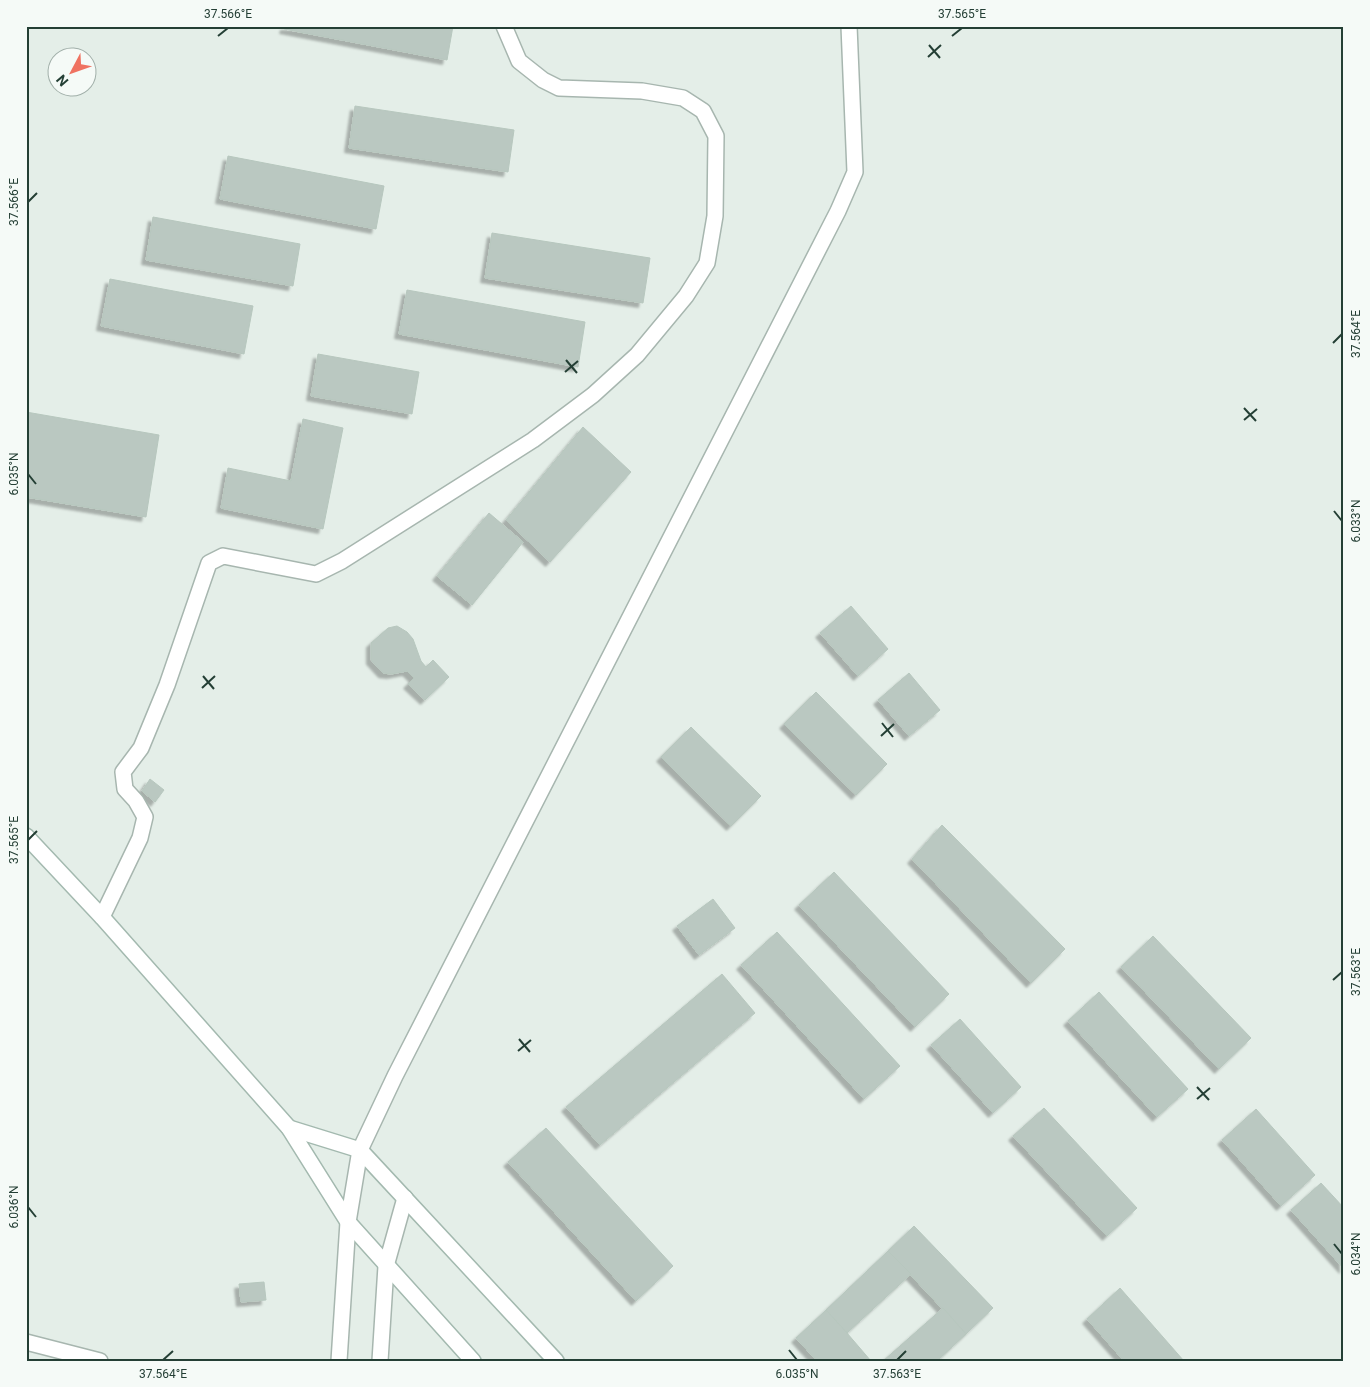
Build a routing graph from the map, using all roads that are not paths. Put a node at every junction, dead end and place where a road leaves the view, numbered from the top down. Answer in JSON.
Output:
{"nodes":[{"id":1,"x":504,"y":26,"type":"edge"},
{"id":2,"x":848,"y":26,"type":"edge"},
{"id":3,"x":26,"y":836,"type":"edge"},
{"id":4,"x":102,"y":917,"type":"junction"},
{"id":5,"x":289,"y":1128,"type":"junction"},
{"id":6,"x":360,"y":1150,"type":"junction"},
{"id":7,"x":405,"y":1198,"type":"junction"},
{"id":8,"x":348,"y":1222,"type":"junction"},
{"id":9,"x":386,"y":1266,"type":"junction"},
{"id":10,"x":26,"y":1342,"type":"edge"},
{"id":11,"x":100,"y":1361,"type":"edge"},
{"id":12,"x":339,"y":1361,"type":"edge"},
{"id":13,"x":380,"y":1361,"type":"edge"},
{"id":14,"x":473,"y":1361,"type":"edge"},
{"id":15,"x":556,"y":1361,"type":"edge"}],
"edges":[{"from":1,"to":4,"type":"street"},
{"from":2,"to":6,"type":"street"},
{"from":3,"to":4,"type":"street"},
{"from":4,"to":5,"type":"street"},
{"from":5,"to":6,"type":"street"},
{"from":5,"to":8,"type":"street"},
{"from":6,"to":7,"type":"street"},
{"from":6,"to":8,"type":"street"},
{"from":7,"to":9,"type":"street"},
{"from":7,"to":15,"type":"street"},
{"from":8,"to":9,"type":"street"},
{"from":8,"to":12,"type":"street"},
{"from":9,"to":13,"type":"street"},
{"from":9,"to":14,"type":"street"},
{"from":10,"to":11,"type":"street"}]}
